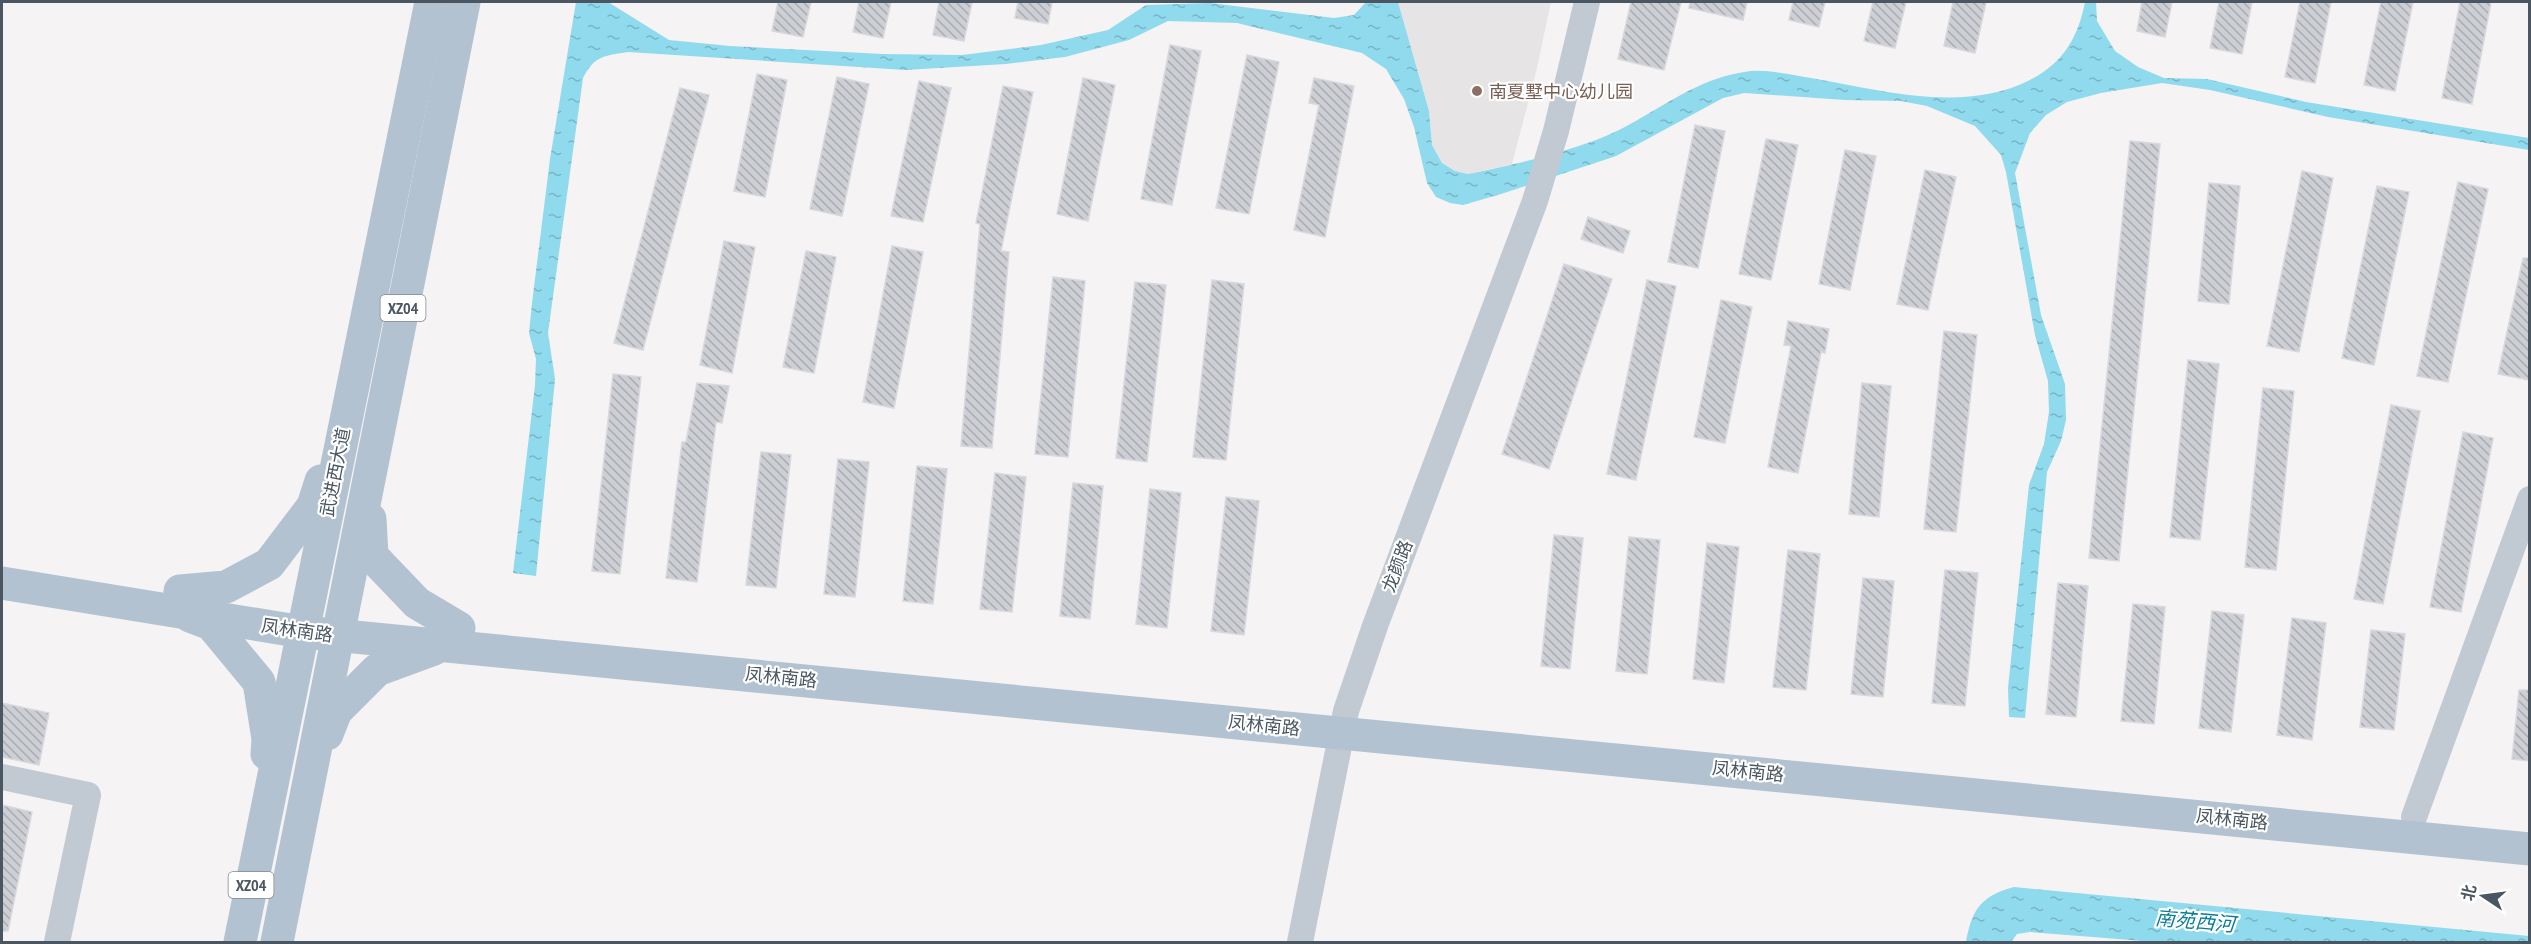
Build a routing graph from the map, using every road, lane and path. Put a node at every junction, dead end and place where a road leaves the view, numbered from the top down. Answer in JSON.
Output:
{"nodes":[{"id":1,"x":431,"y":2,"type":"edge"},
{"id":2,"x":464,"y":2,"type":"edge"},
{"id":3,"x":1587,"y":2,"type":"edge"},
{"id":4,"x":353,"y":385,"type":"junction"},
{"id":5,"x":368,"y":487,"type":"junction"},
{"id":6,"x":2529,"y":499,"type":"edge"},
{"id":7,"x":2,"y":563,"type":"edge"},
{"id":8,"x":2,"y":583,"type":"edge"},
{"id":9,"x":178,"y":601,"type":"junction"},
{"id":10,"x":305,"y":622,"type":"junction"},
{"id":11,"x":341,"y":625,"type":"junction"},
{"id":12,"x":458,"y":637,"type":"junction"},
{"id":13,"x":1343,"y":722,"type":"junction"},
{"id":14,"x":2,"y":777,"type":"edge"},
{"id":15,"x":309,"y":781,"type":"junction"},
{"id":16,"x":2414,"y":818,"type":"junction"},
{"id":17,"x":263,"y":828,"type":"junction"},
{"id":18,"x":2529,"y":828,"type":"edge"},
{"id":19,"x":2529,"y":849,"type":"edge"},
{"id":20,"x":57,"y":942,"type":"edge"},
{"id":21,"x":240,"y":942,"type":"edge"},
{"id":22,"x":277,"y":942,"type":"edge"},
{"id":23,"x":1300,"y":942,"type":"edge"}],
"edges":[{"from":1,"to":4,"type":"main road","name":"武进西大道","number":"XZ04"},
{"from":2,"to":5,"type":"main road","name":"武进西大道","number":"XZ04"},
{"from":3,"to":13,"type":"street","name":"龙颜路"},
{"from":4,"to":9,"type":"main road"},
{"from":4,"to":10,"type":"main road","name":"武进西大道","number":"XZ04"},
{"from":5,"to":11,"type":"main road","name":"武进西大道","number":"XZ04"},
{"from":5,"to":12,"type":"main road"},
{"from":6,"to":16,"type":"street"},
{"from":7,"to":9,"type":"main road","name":"凤林南路"},
{"from":8,"to":9,"type":"main road","name":"凤林南路"},
{"from":9,"to":10,"type":"main road","name":"凤林南路"},
{"from":9,"to":17,"type":"main road"},
{"from":10,"to":11,"type":"main road","name":"凤林南路"},
{"from":10,"to":17,"type":"main road","name":"武进西大道","number":"XZ04"},
{"from":11,"to":12,"type":"main road","name":"凤林南路"},
{"from":11,"to":15,"type":"main road","name":"武进西大道","number":"XZ04"},
{"from":12,"to":13,"type":"main road","name":"凤林南路"},
{"from":12,"to":15,"type":"main road"},
{"from":13,"to":16,"type":"main road","name":"凤林南路"},
{"from":13,"to":19,"type":"main road","name":"凤林南路"},
{"from":13,"to":23,"type":"street","name":"龙颜路"},
{"from":14,"to":20,"type":"street"},
{"from":15,"to":22,"type":"main road","name":"武进西大道","number":"XZ04"},
{"from":16,"to":18,"type":"main road","name":"凤林南路"},
{"from":17,"to":21,"type":"main road","name":"武进西大道","number":"XZ04"}]}
